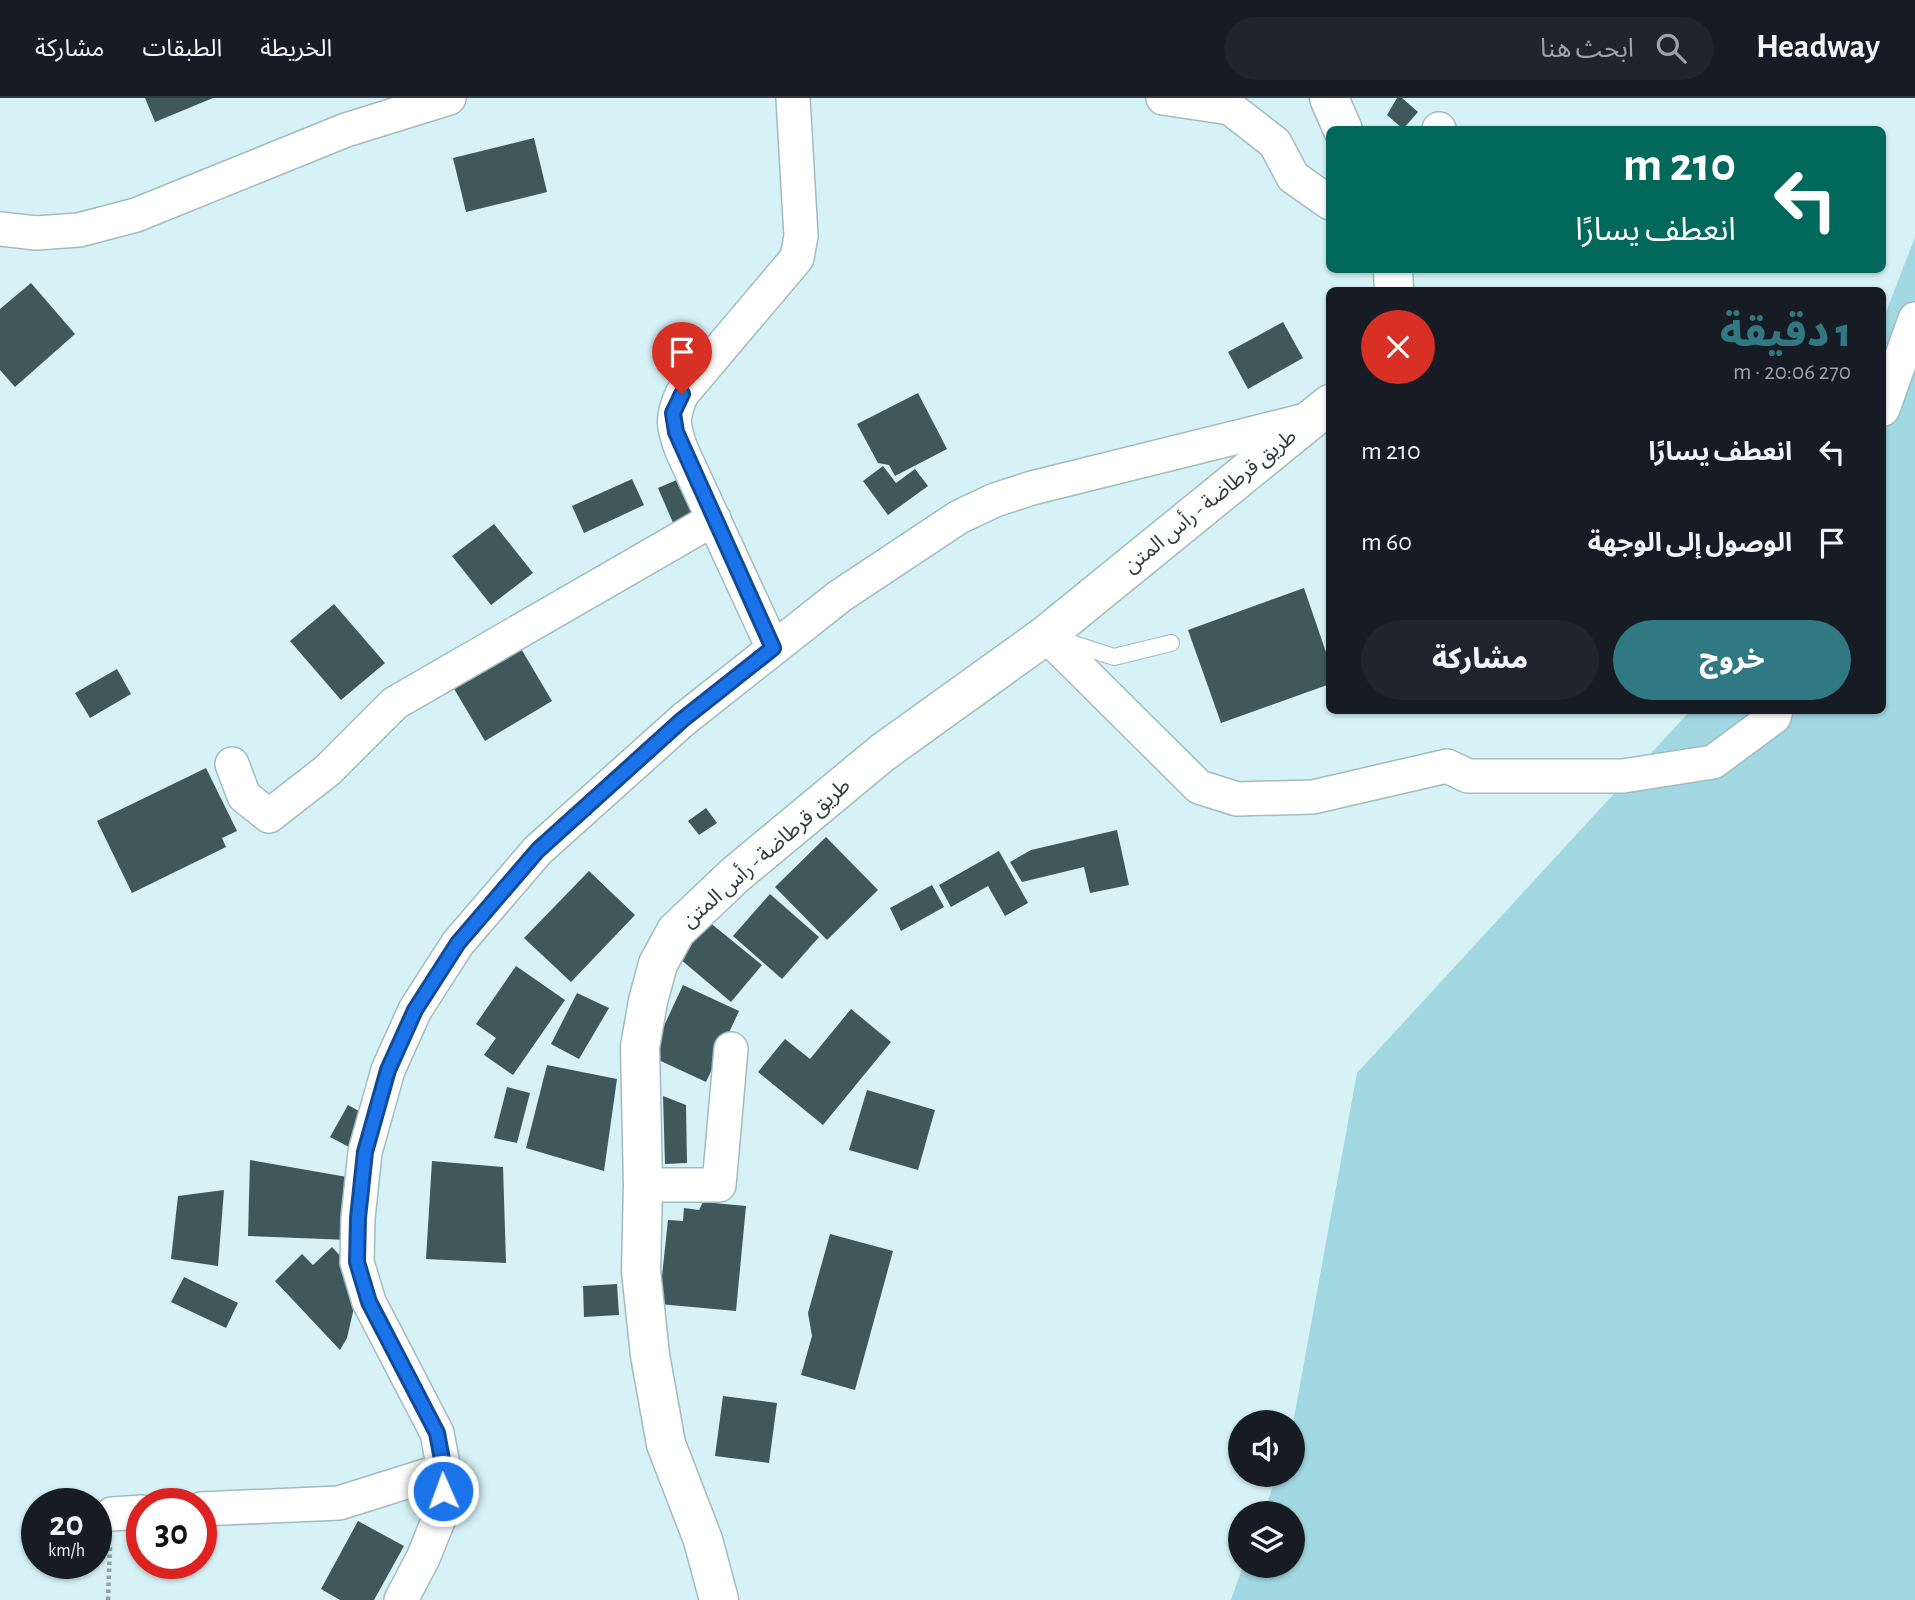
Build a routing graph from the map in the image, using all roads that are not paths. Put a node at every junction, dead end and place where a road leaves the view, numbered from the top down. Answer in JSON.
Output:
{"nodes":[{"id":1,"x":449,"y":98,"type":"edge"},
{"id":2,"x":793,"y":98,"type":"edge"},
{"id":3,"x":1163,"y":98,"type":"edge"},
{"id":4,"x":1329,"y":98,"type":"edge"},
{"id":5,"x":1341,"y":126,"type":"edge"},
{"id":6,"x":1326,"y":199,"type":"edge"},
{"id":7,"x":0,"y":229,"type":"edge"},
{"id":8,"x":1915,"y":319,"type":"edge"},
{"id":9,"x":1886,"y":401,"type":"edge"},
{"id":10,"x":1321,"y":411,"type":"edge"},
{"id":11,"x":714,"y":519,"type":"junction"},
{"id":12,"x":1046,"y":635,"type":"junction"},
{"id":13,"x":1171,"y":643,"type":"dead end"},
{"id":14,"x":773,"y":648,"type":"junction"},
{"id":15,"x":1775,"y":714,"type":"edge"},
{"id":16,"x":232,"y":764,"type":"dead end"},
{"id":17,"x":731,"y":1049,"type":"dead end"},
{"id":18,"x":643,"y":1185,"type":"junction"},
{"id":19,"x":444,"y":1470,"type":"junction"},
{"id":20,"x":217,"y":1509,"type":"edge"},
{"id":21,"x":401,"y":1600,"type":"edge"},
{"id":22,"x":719,"y":1600,"type":"edge"}],
"edges":[{"from":1,"to":7,"type":"street"},
{"from":2,"to":11,"type":"street"},
{"from":3,"to":6,"type":"street"},
{"from":4,"to":5,"type":"main road"},
{"from":8,"to":9,"type":"street"},
{"from":10,"to":12,"type":"main road","name":"طريق قرطاضة - رأس المتن"},
{"from":10,"to":14,"type":"street"},
{"from":11,"to":14,"type":"street"},
{"from":11,"to":16,"type":"street"},
{"from":12,"to":13,"type":"lane"},
{"from":12,"to":15,"type":"street"},
{"from":12,"to":18,"type":"main road","name":"طريق قرطاضة - رأس المتن"},
{"from":14,"to":19,"type":"street"},
{"from":17,"to":18,"type":"street"},
{"from":18,"to":22,"type":"main road","name":"طريق قرطاضة - رأس المتن"},
{"from":19,"to":20,"type":"street"},
{"from":19,"to":21,"type":"street"}]}
